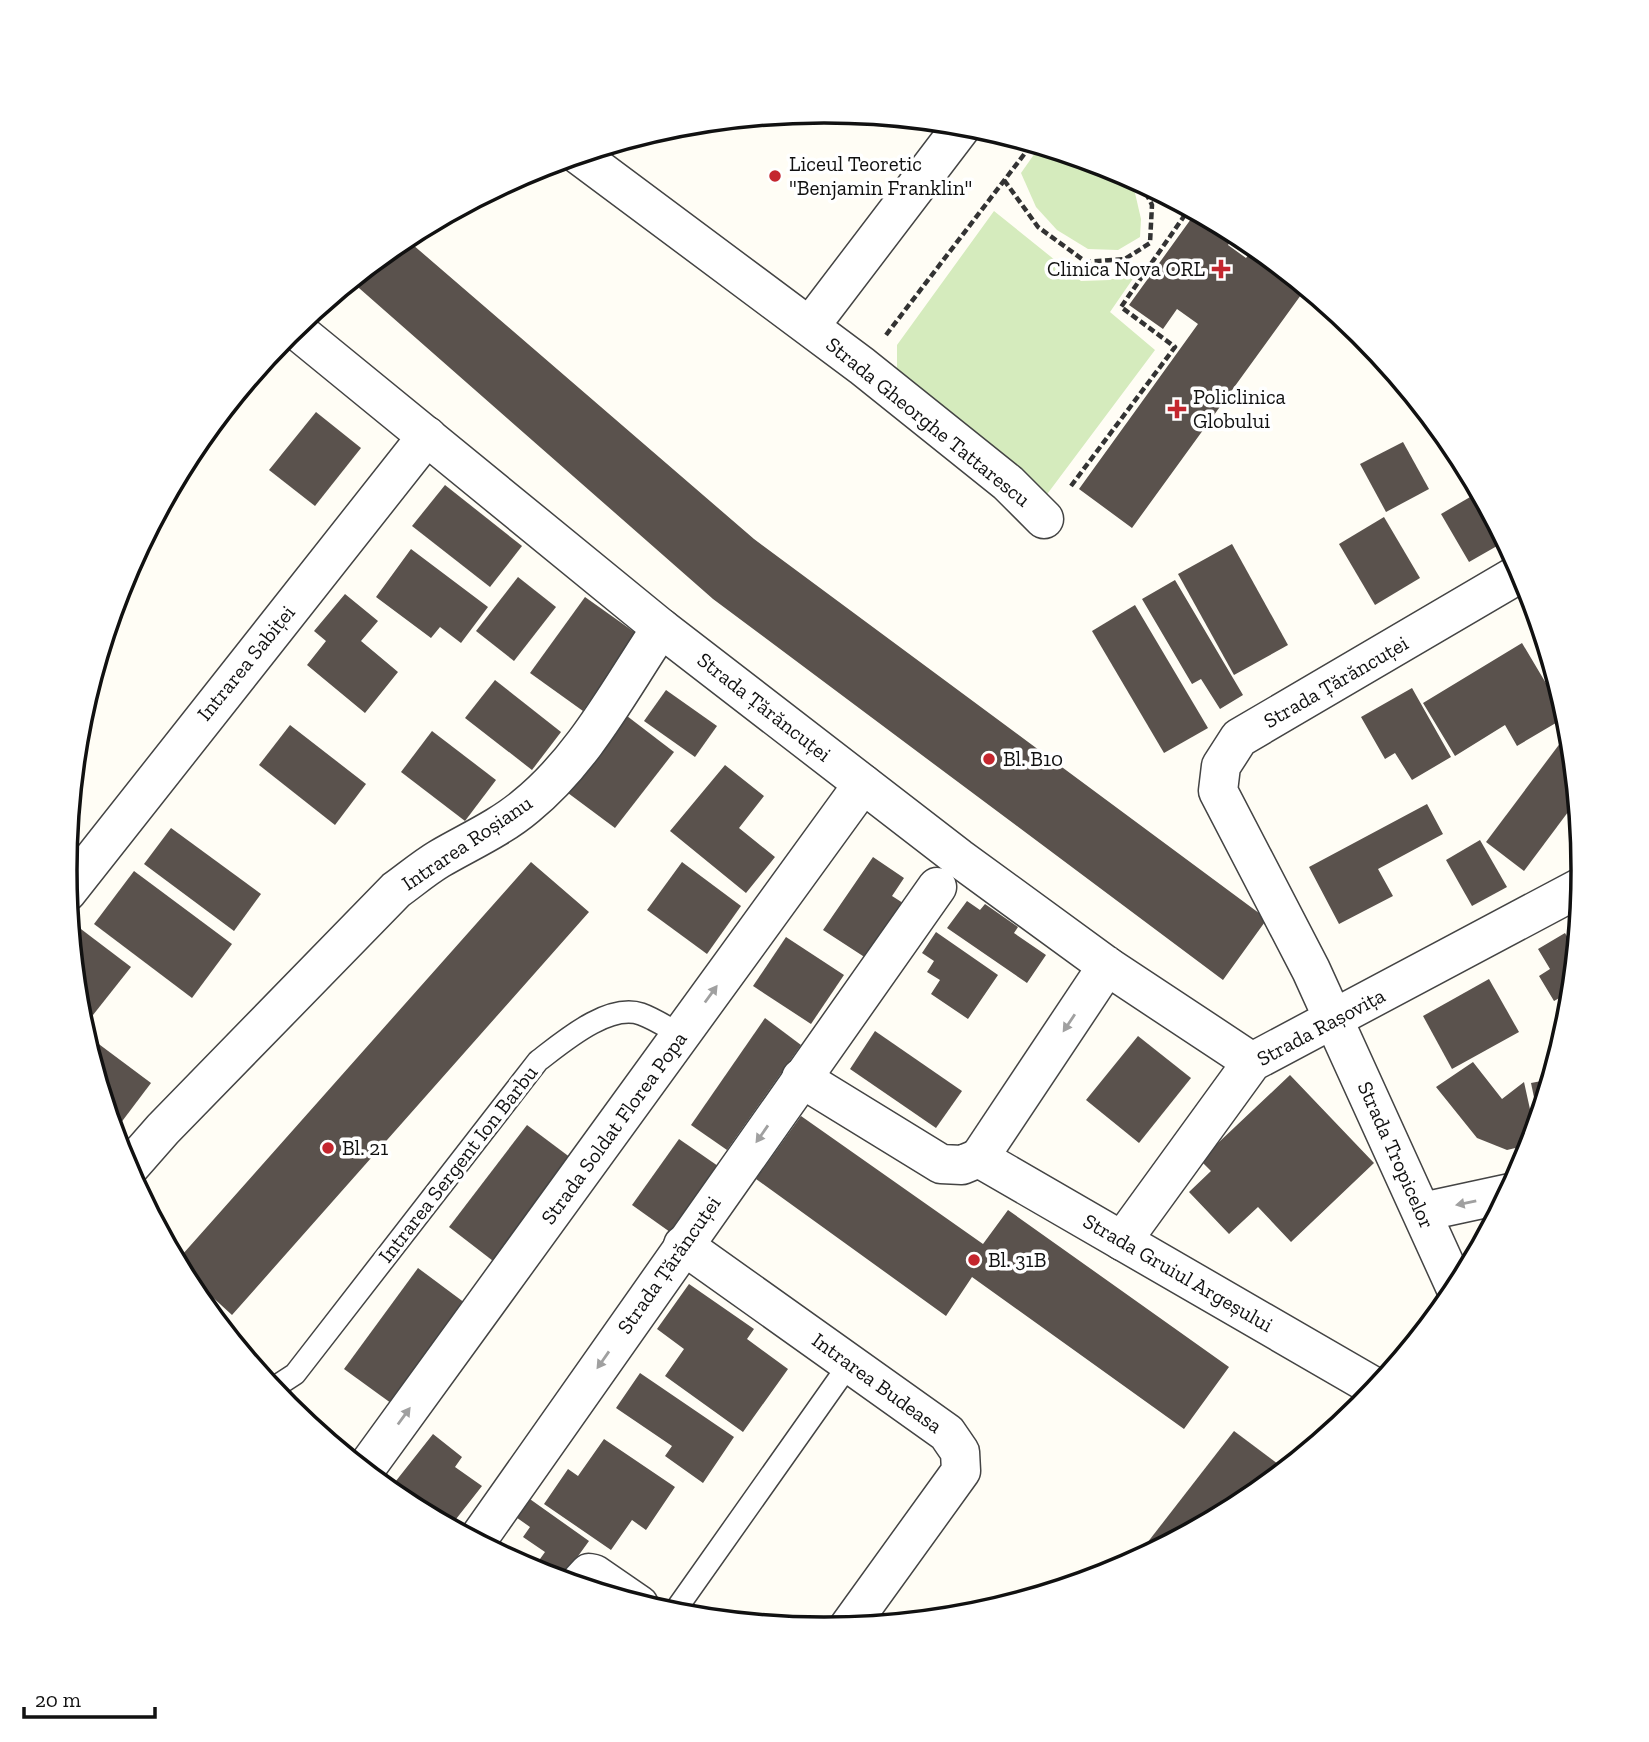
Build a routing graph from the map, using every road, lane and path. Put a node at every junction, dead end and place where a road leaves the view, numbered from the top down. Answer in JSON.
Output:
{"nodes":[{"id":1,"x":955,"y":136,"type":"edge"},
{"id":2,"x":1026,"y":151,"type":"edge"},
{"id":3,"x":588,"y":162,"type":"edge"},
{"id":4,"x":1004,"y":180,"type":"junction"},
{"id":5,"x":1148,"y":198,"type":"edge"},
{"id":6,"x":1184,"y":216,"type":"edge"},
{"id":7,"x":1150,"y":243,"type":"junction"},
{"id":8,"x":1160,"y":251,"type":"junction"},
{"id":9,"x":810,"y":326,"type":"junction"},
{"id":10,"x":303,"y":335,"type":"edge"},
{"id":11,"x":862,"y":366,"type":"junction"},
{"id":12,"x":427,"y":436,"type":"junction"},
{"id":13,"x":1044,"y":519,"type":"joint"},
{"id":14,"x":1512,"y":578,"type":"edge"},
{"id":15,"x":661,"y":628,"type":"junction"},
{"id":16,"x":863,"y":784,"type":"junction"},
{"id":17,"x":77,"y":879,"type":"edge"},
{"id":18,"x":937,"y":887,"type":"dead end"},
{"id":19,"x":1571,"y":892,"type":"edge"},
{"id":20,"x":1107,"y":966,"type":"junction"},
{"id":21,"x":1334,"y":1019,"type":"junction"},
{"id":22,"x":681,"y":1035,"type":"junction"},
{"id":23,"x":1252,"y":1062,"type":"junction"},
{"id":24,"x":801,"y":1078,"type":"junction"},
{"id":25,"x":979,"y":1158,"type":"junction"},
{"id":26,"x":135,"y":1160,"type":"edge"},
{"id":27,"x":1498,"y":1196,"type":"edge"},
{"id":28,"x":1422,"y":1212,"type":"junction"},
{"id":29,"x":1122,"y":1241,"type":"junction"},
{"id":30,"x":683,"y":1245,"type":"junction"},
{"id":31,"x":1451,"y":1278,"type":"edge"},
{"id":32,"x":849,"y":1363,"type":"junction"},
{"id":33,"x":281,"y":1384,"type":"edge"},
{"id":34,"x":1369,"y":1384,"type":"edge"},
{"id":35,"x":369,"y":1464,"type":"edge"},
{"id":36,"x":481,"y":1534,"type":"edge"},
{"id":37,"x":584,"y":1579,"type":"edge"},
{"id":38,"x":614,"y":1588,"type":"edge"},
{"id":39,"x":680,"y":1604,"type":"edge"},
{"id":40,"x":855,"y":1617,"type":"edge"}],
"edges":[{"from":1,"to":9,"type":"street","name":"Strada Gheorghe Tattarescu"},
{"from":2,"to":4,"type":"path"},
{"from":3,"to":9,"type":"street"},
{"from":4,"to":7,"type":"path"},
{"from":4,"to":11,"type":"path"},
{"from":5,"to":7,"type":"path"},
{"from":6,"to":8,"type":"path"},
{"from":7,"to":8,"type":"path"},
{"from":8,"to":13,"type":"path"},
{"from":9,"to":11,"type":"street","name":"Strada Gheorghe Tattarescu"},
{"from":10,"to":12,"type":"street","name":"Strada Țărăncuței"},
{"from":11,"to":13,"type":"street","name":"Strada Gheorghe Tattarescu"},
{"from":12,"to":15,"type":"street","name":"Strada Țărăncuței"},
{"from":12,"to":17,"type":"street","name":"Intrarea Sabiței"},
{"from":14,"to":21,"type":"street","name":"Strada Țărăncuței"},
{"from":15,"to":16,"type":"street","name":"Strada Țărăncuței"},
{"from":15,"to":26,"type":"street","name":"Intrarea Roșianu"},
{"from":16,"to":20,"type":"street","name":"Strada Țărăncuței"},
{"from":22,"to":16,"type":"street","name":"Strada Soldat Florea Popa","one_way":true},
{"from":18,"to":24,"type":"street","name":"Strada Țărăncuței"},
{"from":19,"to":21,"type":"street","name":"Strada Rașovița"},
{"from":20,"to":23,"type":"street","name":"Strada Țărăncuței"},
{"from":20,"to":25,"type":"street","one_way":true},
{"from":21,"to":23,"type":"street","name":"Strada Rașovița"},
{"from":21,"to":28,"type":"street","name":"Strada Tropicelor"},
{"from":22,"to":33,"type":"lane","name":"Intrarea Sergent Ion Barbu"},
{"from":35,"to":22,"type":"street","name":"Strada Soldat Florea Popa","one_way":true},
{"from":23,"to":29,"type":"street","name":"Strada Rașovița"},
{"from":24,"to":25,"type":"street"},
{"from":24,"to":30,"type":"street","name":"Strada Țărăncuței","one_way":true},
{"from":25,"to":29,"type":"street","name":"Strada Gruiul Argeșului"},
{"from":27,"to":28,"type":"street","one_way":true},
{"from":28,"to":31,"type":"street","name":"Strada Tropicelor"},
{"from":29,"to":34,"type":"street","name":"Strada Gruiul Argeșului"},
{"from":30,"to":32,"type":"street","name":"Intrarea Budeasa"},
{"from":30,"to":36,"type":"street","name":"Strada Țărăncuței","one_way":true},
{"from":32,"to":39,"type":"lane"},
{"from":32,"to":40,"type":"street","name":"Intrarea Budeasa"},
{"from":37,"to":38,"type":"street"}]}
